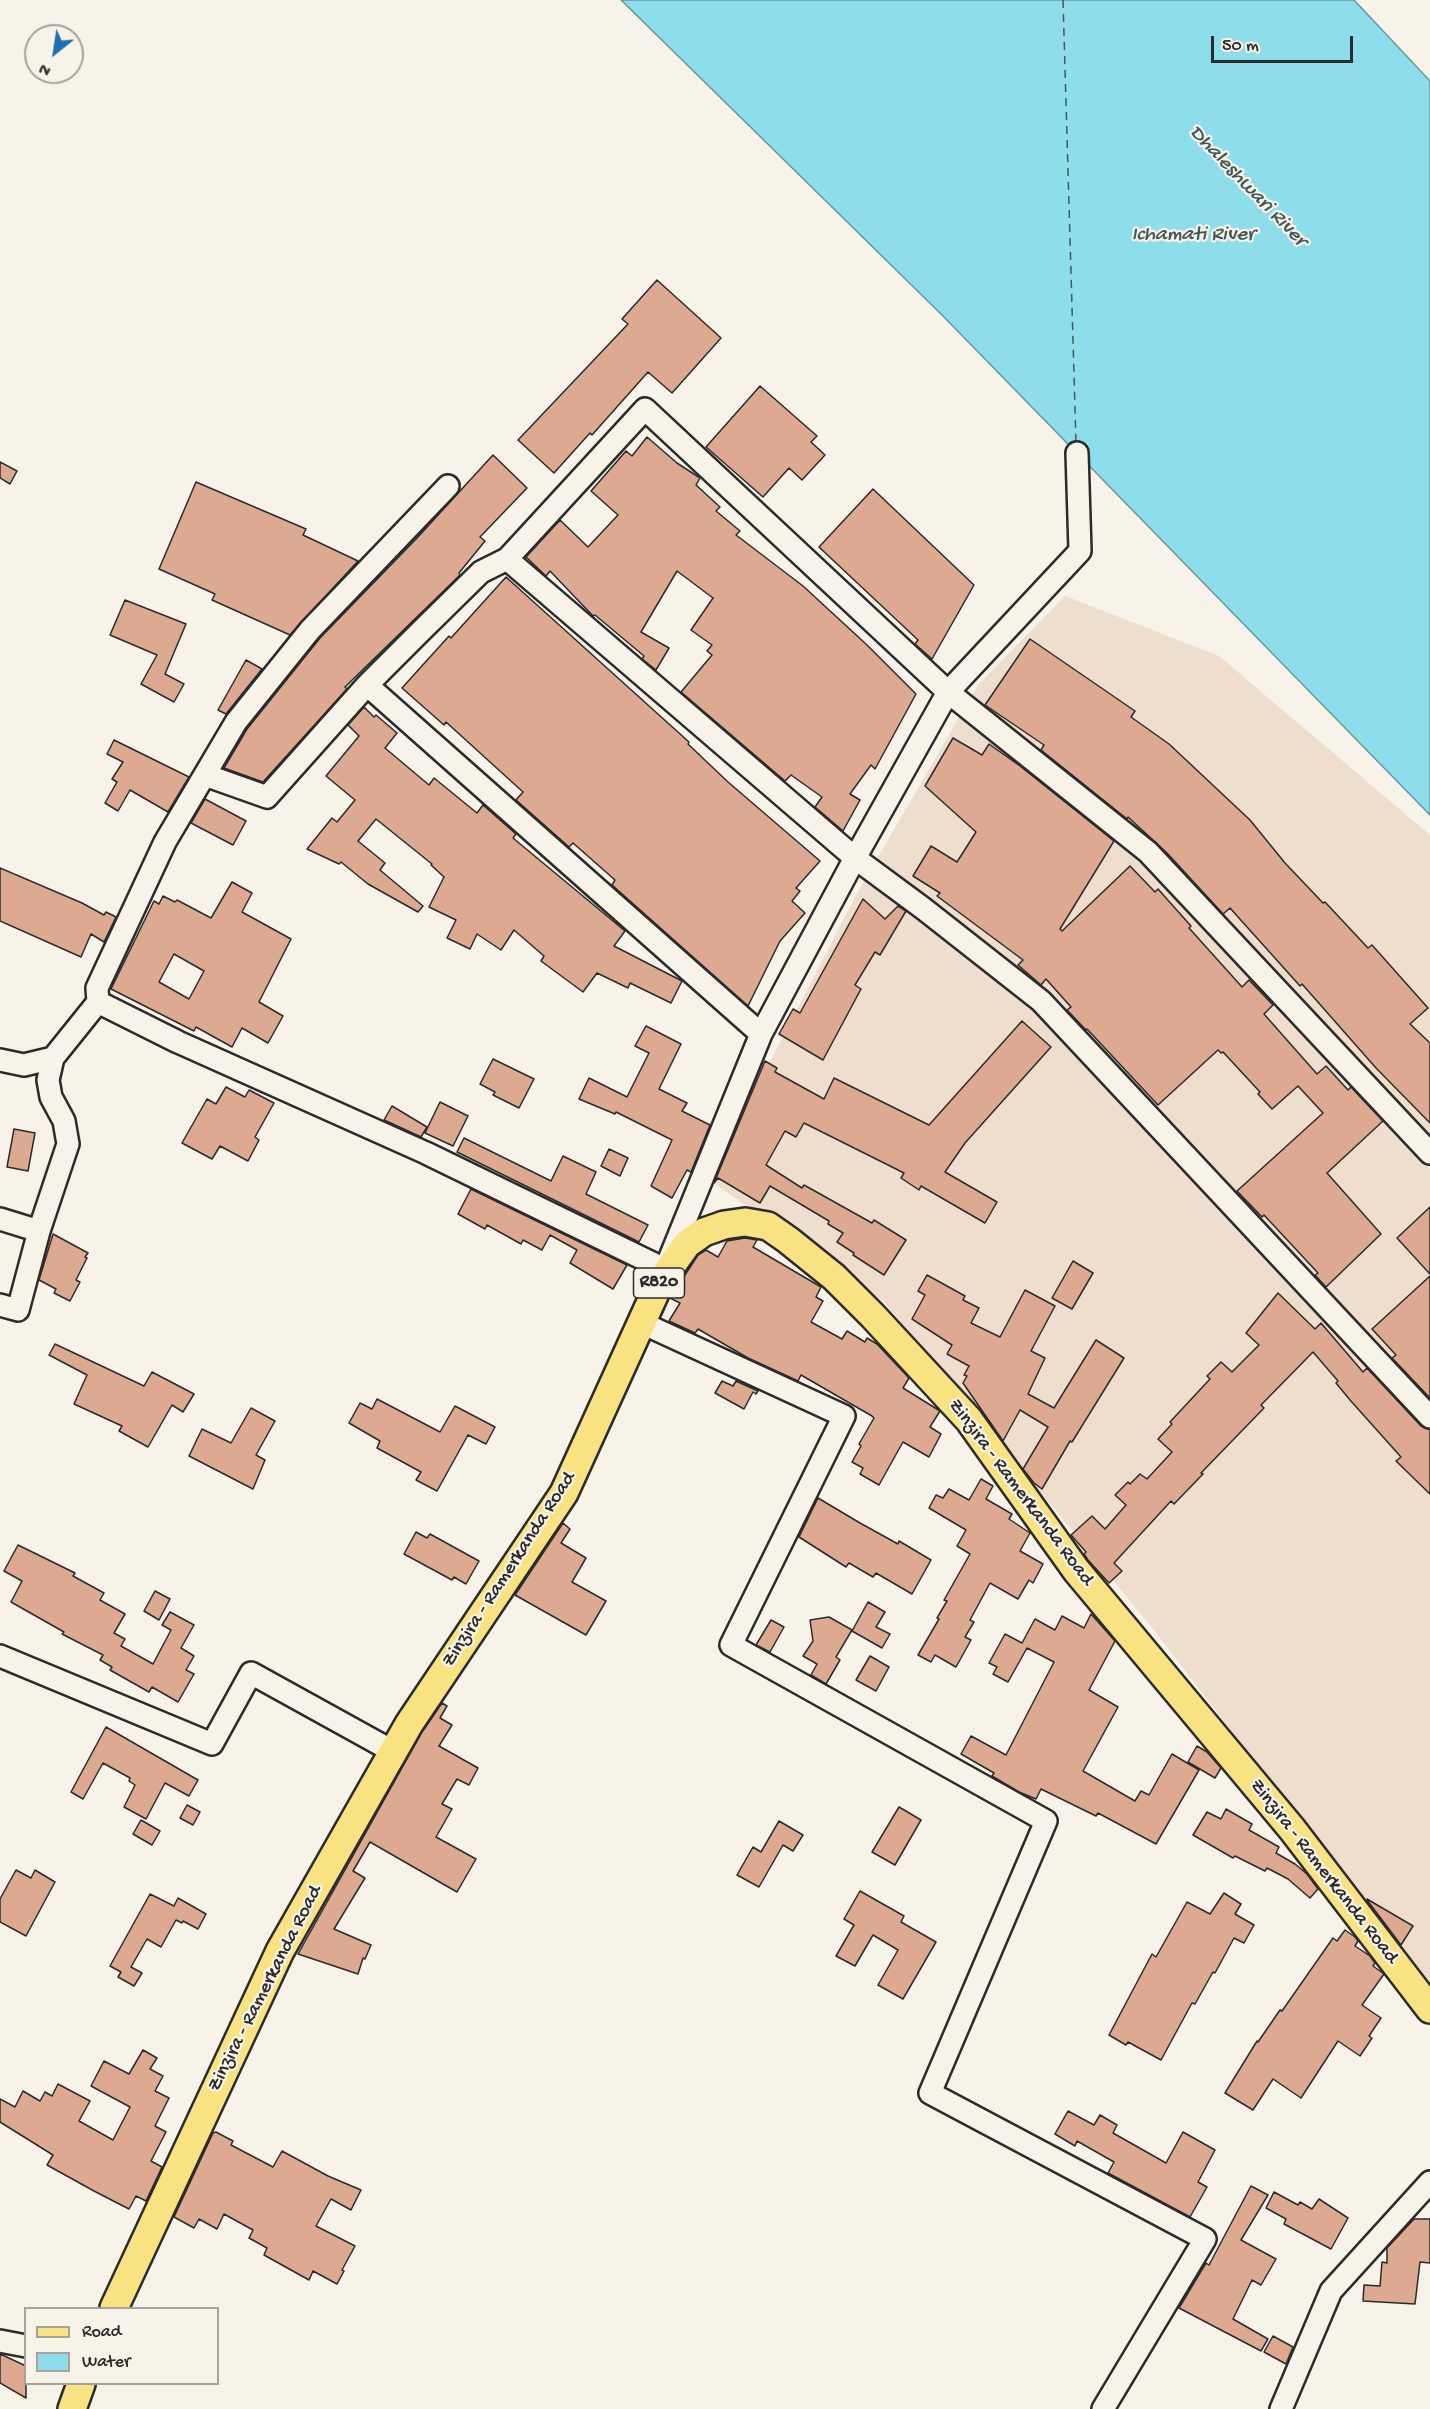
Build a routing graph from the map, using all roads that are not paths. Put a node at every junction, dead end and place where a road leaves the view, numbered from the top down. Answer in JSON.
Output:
{"nodes":[{"id":1,"x":1077,"y":453,"type":"dead end"},
{"id":2,"x":448,"y":486,"type":"dead end"},
{"id":3,"x":507,"y":559,"type":"junction"},
{"id":4,"x":368,"y":685,"type":"junction"},
{"id":5,"x":948,"y":692,"type":"junction"},
{"id":6,"x":205,"y":775,"type":"junction"},
{"id":7,"x":855,"y":858,"type":"junction"},
{"id":8,"x":98,"y":1002,"type":"junction"},
{"id":9,"x":761,"y":1034,"type":"junction"},
{"id":10,"x":53,"y":1058,"type":"junction"},
{"id":11,"x":0,"y":1060,"type":"edge"},
{"id":12,"x":1430,"y":1153,"type":"edge"},
{"id":13,"x":0,"y":1219,"type":"edge"},
{"id":14,"x":39,"y":1231,"type":"junction"},
{"id":15,"x":660,"y":1282,"type":"junction"},
{"id":16,"x":0,"y":1305,"type":"edge"},
{"id":17,"x":642,"y":1323,"type":"junction"},
{"id":18,"x":1430,"y":1417,"type":"edge"},
{"id":19,"x":0,"y":1656,"type":"edge"},
{"id":20,"x":394,"y":1752,"type":"junction"},
{"id":21,"x":1430,"y":2010,"type":"edge"},
{"id":22,"x":1430,"y":2182,"type":"edge"},
{"id":23,"x":114,"y":2307,"type":"edge"},
{"id":24,"x":0,"y":2341,"type":"edge"},
{"id":25,"x":24,"y":2346,"type":"edge"},
{"id":26,"x":81,"y":2385,"type":"edge"},
{"id":27,"x":72,"y":2409,"type":"edge"},
{"id":28,"x":1103,"y":2409,"type":"edge"},
{"id":29,"x":1281,"y":2409,"type":"edge"}],
"edges":[{"from":1,"to":5,"type":"street"},
{"from":2,"to":6,"type":"street"},
{"from":3,"to":4,"type":"street"},
{"from":3,"to":5,"type":"street"},
{"from":3,"to":7,"type":"street"},
{"from":4,"to":6,"type":"street"},
{"from":4,"to":9,"type":"street"},
{"from":5,"to":7,"type":"street"},
{"from":5,"to":12,"type":"street"},
{"from":6,"to":8,"type":"street"},
{"from":7,"to":9,"type":"street"},
{"from":7,"to":18,"type":"street"},
{"from":8,"to":10,"type":"street"},
{"from":8,"to":15,"type":"street"},
{"from":9,"to":15,"type":"street"},
{"from":10,"to":11,"type":"street"},
{"from":10,"to":14,"type":"street"},
{"from":13,"to":14,"type":"street"},
{"from":14,"to":16,"type":"street"},
{"from":15,"to":17,"type":"main road","name":"Zinzira - Ramerkanda Road","number":"R820"},
{"from":15,"to":21,"type":"main road","name":"Zinzira - Ramerkanda Road","number":"R820"},
{"from":17,"to":20,"type":"main road","name":"Zinzira - Ramerkanda Road","number":"R820"},
{"from":17,"to":28,"type":"street"},
{"from":19,"to":20,"type":"street"},
{"from":20,"to":23,"type":"main road","name":"Zinzira - Ramerkanda Road","number":"R820"},
{"from":22,"to":29,"type":"street"},
{"from":24,"to":25,"type":"street"},
{"from":26,"to":27,"type":"main road"}]}
